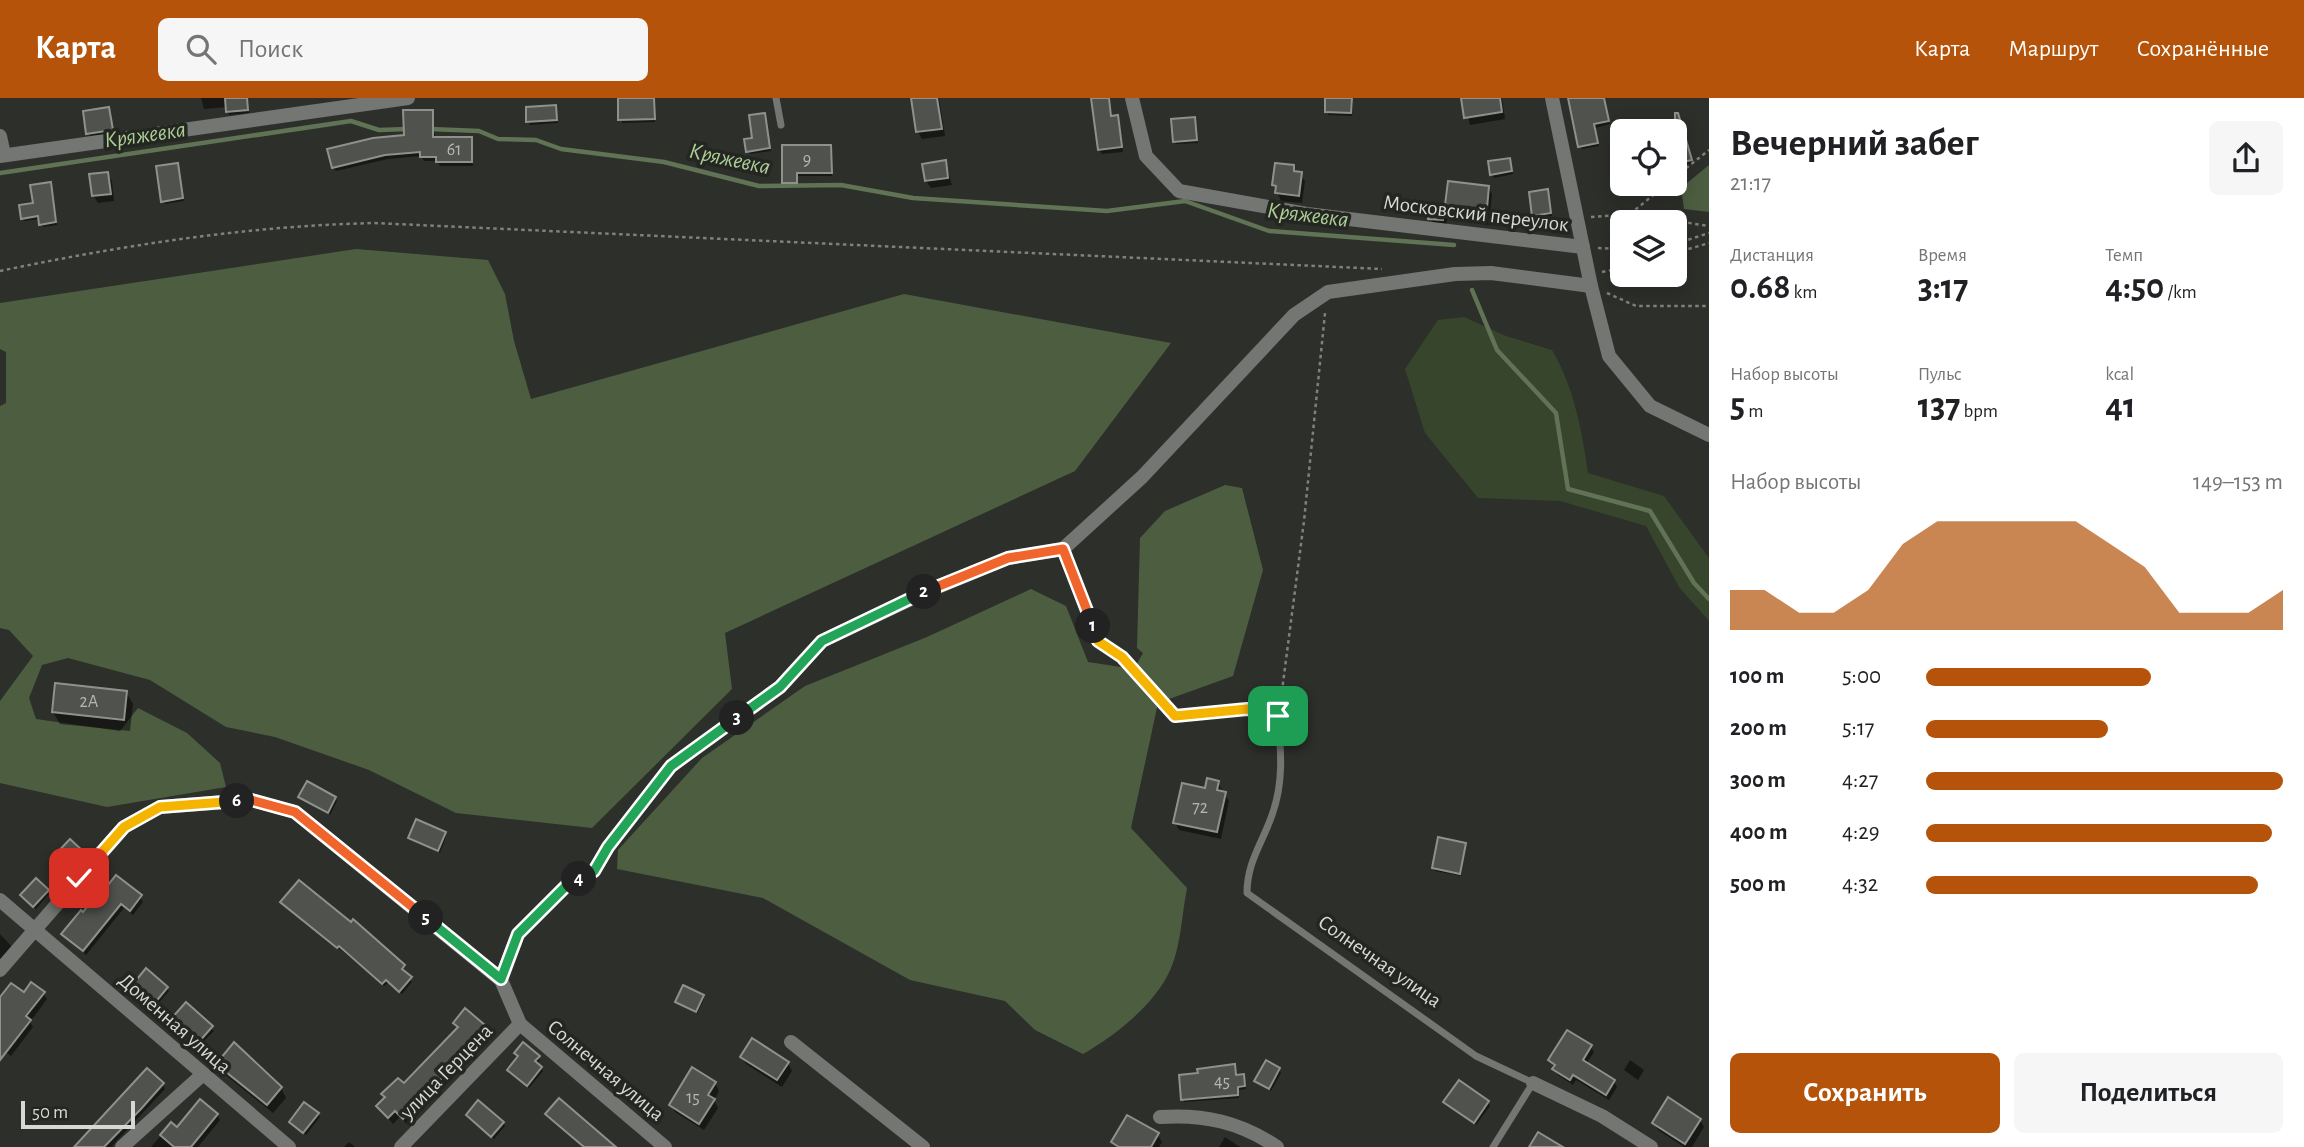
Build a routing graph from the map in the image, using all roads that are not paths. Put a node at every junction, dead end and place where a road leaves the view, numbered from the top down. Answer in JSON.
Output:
{"nodes":[{"id":1,"x":408,"y":98,"type":"edge"},
{"id":2,"x":776,"y":98,"type":"edge"},
{"id":3,"x":1132,"y":98,"type":"edge"},
{"id":4,"x":1552,"y":98,"type":"edge"},
{"id":5,"x":376,"y":100,"type":"edge"},
{"id":6,"x":781,"y":125,"type":"dead end"},
{"id":7,"x":0,"y":136,"type":"edge"},
{"id":8,"x":2,"y":156,"type":"edge"},
{"id":9,"x":1583,"y":247,"type":"junction"},
{"id":10,"x":1591,"y":286,"type":"junction"},
{"id":11,"x":1709,"y":435,"type":"edge"},
{"id":12,"x":1278,"y":716,"type":"road end"},
{"id":13,"x":0,"y":900,"type":"edge"},
{"id":14,"x":34,"y":930,"type":"junction"},
{"id":15,"x":0,"y":970,"type":"edge"},
{"id":16,"x":501,"y":979,"type":"junction"},
{"id":17,"x":520,"y":1024,"type":"junction"},
{"id":18,"x":791,"y":1042,"type":"dead end"},
{"id":19,"x":202,"y":1075,"type":"junction"},
{"id":20,"x":1533,"y":1083,"type":"junction"},
{"id":21,"x":1160,"y":1117,"type":"dead end"},
{"id":22,"x":122,"y":1147,"type":"edge"},
{"id":23,"x":289,"y":1147,"type":"edge"},
{"id":24,"x":401,"y":1147,"type":"edge"},
{"id":25,"x":665,"y":1147,"type":"edge"},
{"id":26,"x":923,"y":1147,"type":"edge"},
{"id":27,"x":1277,"y":1147,"type":"edge"},
{"id":28,"x":1493,"y":1147,"type":"edge"},
{"id":29,"x":1651,"y":1147,"type":"edge"}],
"edges":[{"from":1,"to":5,"type":"street"},
{"from":2,"to":6,"type":"lane"},
{"from":3,"to":9,"type":"street","name":"Московский переулок"},
{"from":4,"to":9,"type":"street"},
{"from":5,"to":8,"type":"street"},
{"from":7,"to":8,"type":"street"},
{"from":9,"to":10,"type":"street"},
{"from":10,"to":11,"type":"street"},
{"from":10,"to":16,"type":"street"},
{"from":12,"to":20,"type":"lane","name":"Солнечная улица"},
{"from":13,"to":14,"type":"street","name":"Доменная улица"},
{"from":14,"to":15,"type":"street"},
{"from":14,"to":16,"type":"street"},
{"from":14,"to":19,"type":"street","name":"Доменная улица"},
{"from":16,"to":17,"type":"street"},
{"from":17,"to":24,"type":"street","name":"улица Герцена"},
{"from":17,"to":25,"type":"street","name":"Солнечная улица"},
{"from":18,"to":26,"type":"street"},
{"from":19,"to":22,"type":"street"},
{"from":19,"to":23,"type":"street","name":"Доменная улица"},
{"from":20,"to":28,"type":"lane"},
{"from":20,"to":29,"type":"street","name":"Солнечная улица"},
{"from":21,"to":27,"type":"street"}]}
